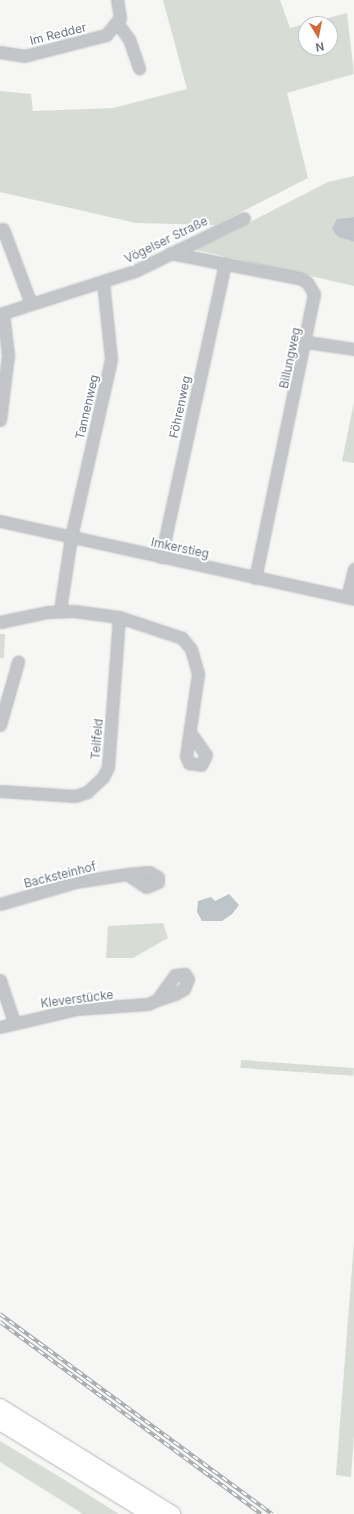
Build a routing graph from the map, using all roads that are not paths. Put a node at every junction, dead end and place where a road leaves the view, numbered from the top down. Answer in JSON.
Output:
{"nodes":[{"id":1,"x":117,"y":0,"type":"edge"},
{"id":2,"x":118,"y":24,"type":"junction"},
{"id":3,"x":0,"y":52,"type":"edge"},
{"id":4,"x":139,"y":68,"type":"dead end"},
{"id":5,"x":244,"y":218,"type":"dead end"},
{"id":6,"x":3,"y":229,"type":"dead end"},
{"id":7,"x":170,"y":253,"type":"junction"},
{"id":8,"x":225,"y":263,"type":"junction"},
{"id":9,"x":103,"y":281,"type":"junction"},
{"id":10,"x":31,"y":304,"type":"junction"},
{"id":11,"x":2,"y":313,"type":"edge"},
{"id":12,"x":307,"y":342,"type":"junction"},
{"id":13,"x":354,"y":349,"type":"edge"},
{"id":14,"x":0,"y":420,"type":"edge"},
{"id":15,"x":0,"y":522,"type":"edge"},
{"id":16,"x":71,"y":537,"type":"junction"},
{"id":17,"x":161,"y":557,"type":"junction"},
{"id":18,"x":354,"y":569,"type":"edge"},
{"id":19,"x":255,"y":578,"type":"junction"},
{"id":20,"x":351,"y":598,"type":"edge"},
{"id":21,"x":60,"y":610,"type":"junction"},
{"id":22,"x":119,"y":617,"type":"junction"},
{"id":23,"x":0,"y":622,"type":"edge"},
{"id":24,"x":18,"y":662,"type":"dead end"},
{"id":25,"x":0,"y":725,"type":"edge"},
{"id":26,"x":190,"y":732,"type":"dead end"},
{"id":27,"x":0,"y":791,"type":"edge"},
{"id":28,"x":127,"y":874,"type":"dead end"},
{"id":29,"x":0,"y":904,"type":"edge"},
{"id":30,"x":0,"y":980,"type":"edge"},
{"id":31,"x":157,"y":1000,"type":"dead end"},
{"id":32,"x":14,"y":1022,"type":"junction"},
{"id":33,"x":0,"y":1027,"type":"edge"},
{"id":34,"x":0,"y":1408,"type":"edge"},
{"id":35,"x":0,"y":1422,"type":"edge"},
{"id":36,"x":150,"y":1514,"type":"edge"},
{"id":37,"x":172,"y":1514,"type":"edge"}],
"edges":[{"from":1,"to":2,"type":"street"},
{"from":2,"to":3,"type":"street","name":"Im Redder"},
{"from":2,"to":4,"type":"street"},
{"from":5,"to":7,"type":"street","name":"Vögelser Straße"},
{"from":6,"to":10,"type":"street"},
{"from":7,"to":8,"type":"street","name":"Billungweg"},
{"from":7,"to":9,"type":"street","name":"Vögelser Straße"},
{"from":8,"to":12,"type":"street","name":"Billungweg"},
{"from":8,"to":17,"type":"street","name":"Föhrenweg"},
{"from":9,"to":10,"type":"street","name":"Vögelser Straße"},
{"from":9,"to":16,"type":"street","name":"Tannenweg"},
{"from":10,"to":11,"type":"street","name":"Vögelser Straße"},
{"from":11,"to":14,"type":"street"},
{"from":12,"to":13,"type":"street"},
{"from":12,"to":19,"type":"street","name":"Billungweg"},
{"from":15,"to":16,"type":"street","name":"Imkerstieg"},
{"from":16,"to":17,"type":"street","name":"Imkerstieg"},
{"from":16,"to":21,"type":"street","name":"Tannenweg"},
{"from":17,"to":19,"type":"street","name":"Imkerstieg"},
{"from":18,"to":20,"type":"street"},
{"from":19,"to":20,"type":"street","name":"Imkerstieg"},
{"from":21,"to":22,"type":"street"},
{"from":21,"to":23,"type":"street"},
{"from":22,"to":26,"type":"street"},
{"from":22,"to":27,"type":"street","name":"Teilfeld"},
{"from":24,"to":25,"type":"street"},
{"from":28,"to":29,"type":"street","name":"Backsteinhof"},
{"from":30,"to":32,"type":"street"},
{"from":31,"to":32,"type":"street","name":"Kleverstücke"},
{"from":32,"to":33,"type":"street","name":"Kleverstücke"},
{"from":34,"to":37,"type":"highway"},
{"from":35,"to":36,"type":"highway"}]}
